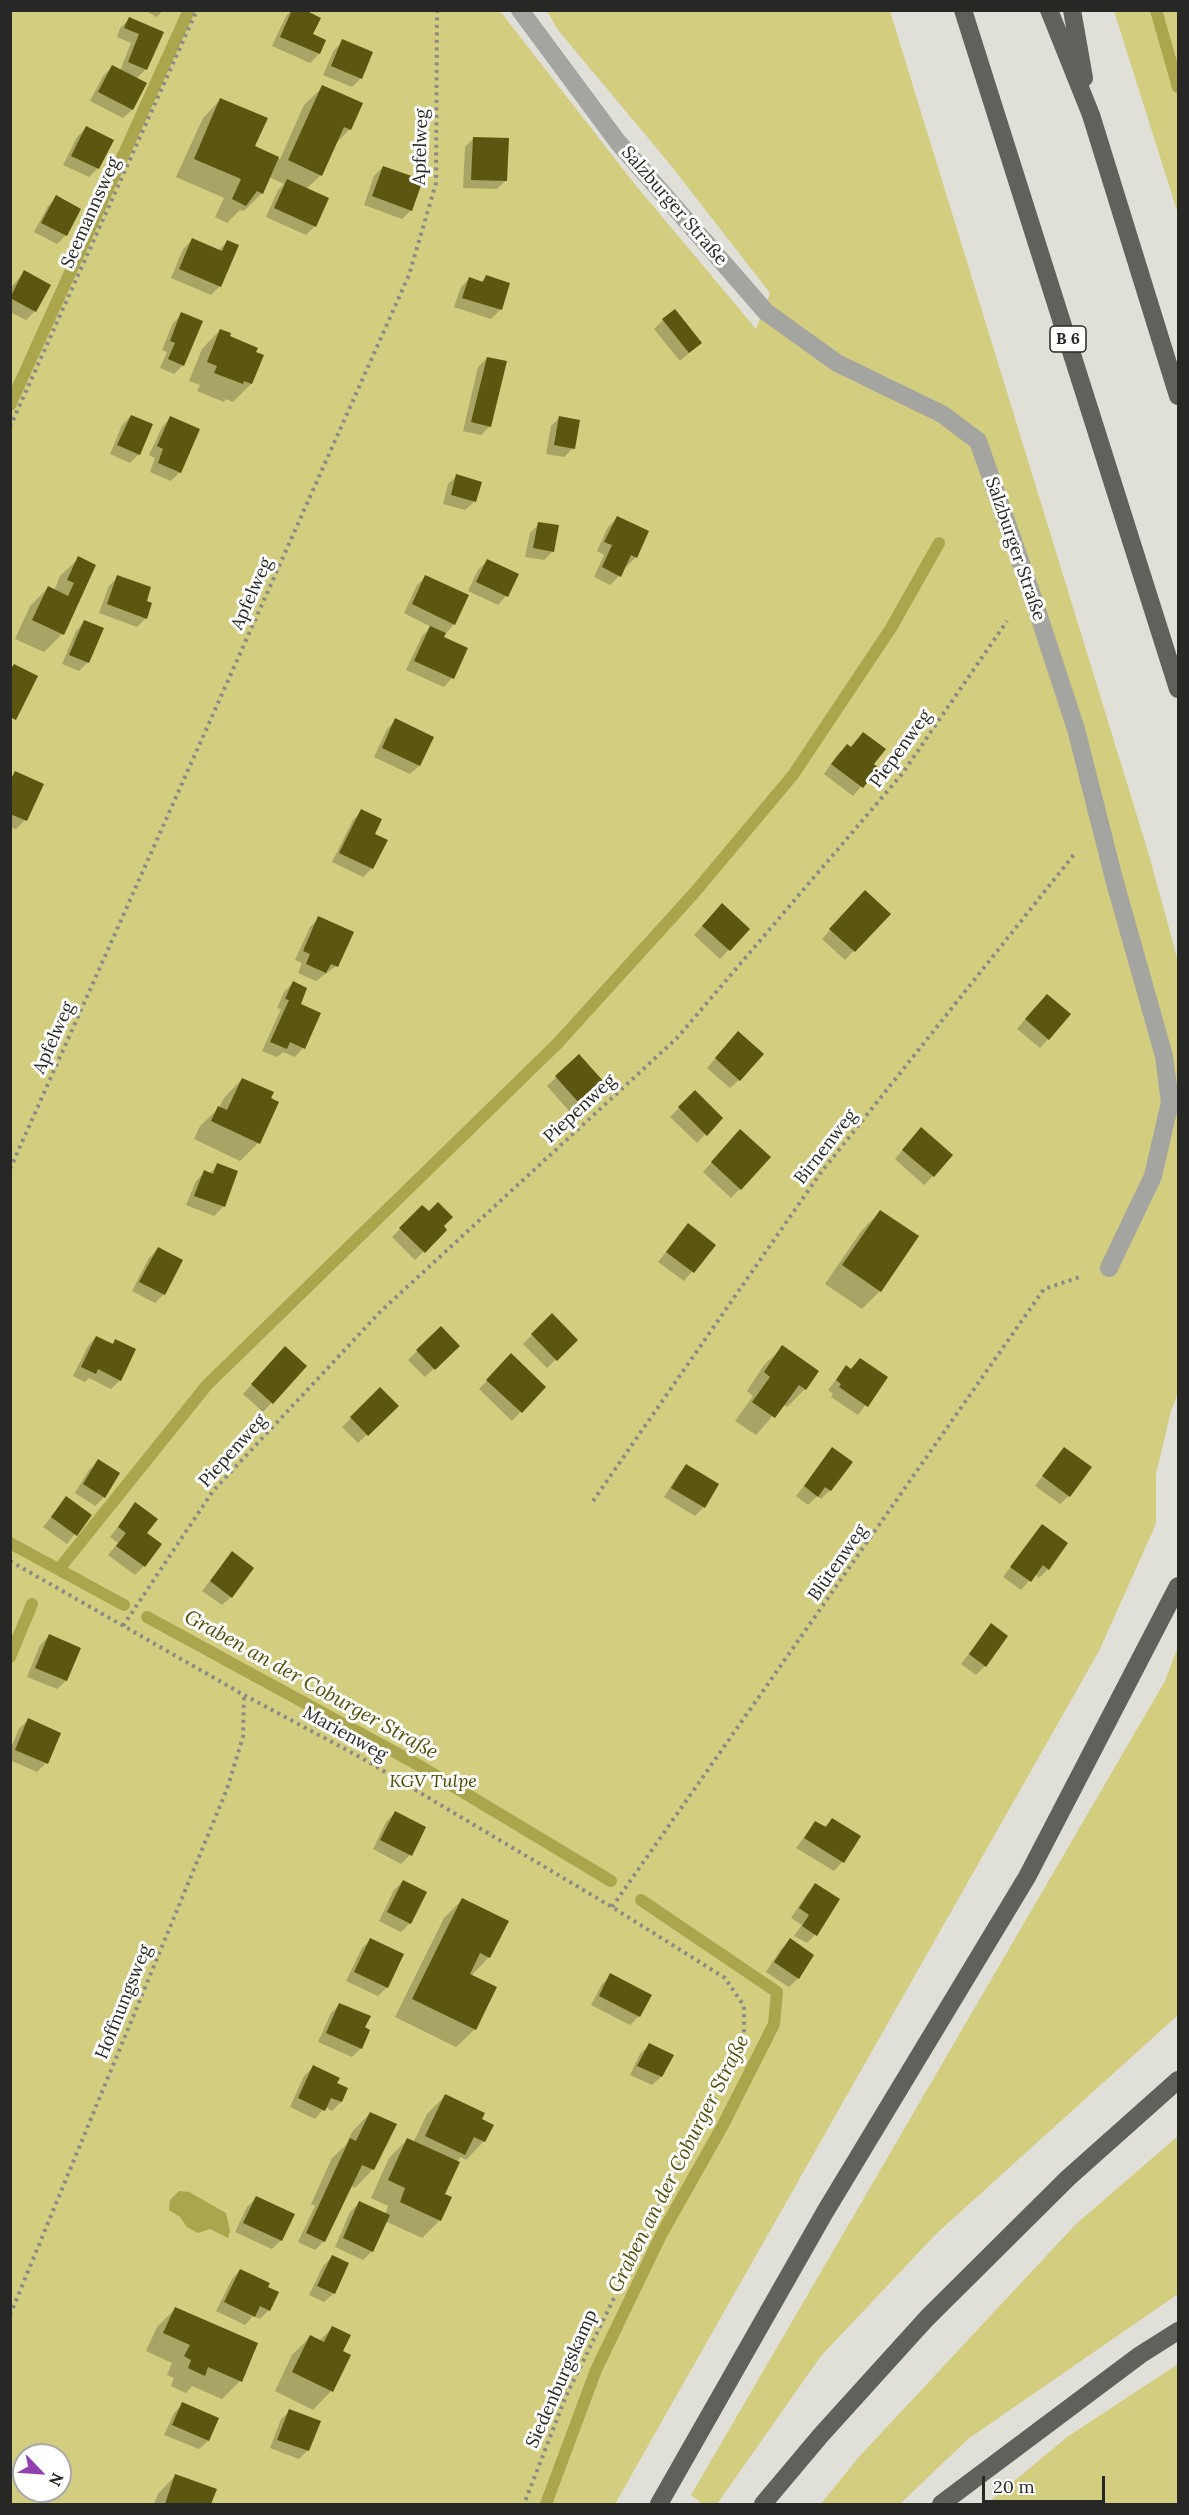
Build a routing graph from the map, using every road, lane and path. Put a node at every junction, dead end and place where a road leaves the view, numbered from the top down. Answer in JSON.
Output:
{"nodes":[{"id":1,"x":197,"y":10,"type":"edge"},
{"id":2,"x":437,"y":10,"type":"edge"},
{"id":3,"x":520,"y":10,"type":"edge"},
{"id":4,"x":963,"y":10,"type":"edge"},
{"id":5,"x":1049,"y":10,"type":"edge"},
{"id":6,"x":1072,"y":10,"type":"edge"},
{"id":7,"x":1091,"y":115,"type":"junction"},
{"id":8,"x":1179,"y":396,"type":"edge"},
{"id":9,"x":10,"y":427,"type":"edge"},
{"id":10,"x":1030,"y":589,"type":"junction"},
{"id":11,"x":1172,"y":669,"type":"junction"},
{"id":12,"x":1179,"y":689,"type":"edge"},
{"id":13,"x":1179,"y":706,"type":"edge"},
{"id":14,"x":1099,"y":823,"type":"junction"},
{"id":15,"x":10,"y":1168,"type":"edge"},
{"id":16,"x":1109,"y":1268,"type":"joint"},
{"id":17,"x":593,"y":1501,"type":"dead end"},
{"id":18,"x":10,"y":1561,"type":"edge"},
{"id":19,"x":1179,"y":1586,"type":"edge"},
{"id":20,"x":123,"y":1626,"type":"junction"},
{"id":21,"x":244,"y":1695,"type":"junction"},
{"id":22,"x":612,"y":1908,"type":"junction"},
{"id":23,"x":744,"y":2006,"type":"joint"},
{"id":24,"x":1179,"y":2080,"type":"edge"},
{"id":25,"x":10,"y":2315,"type":"edge"},
{"id":26,"x":1179,"y":2331,"type":"edge"},
{"id":27,"x":524,"y":2505,"type":"edge"},
{"id":28,"x":659,"y":2505,"type":"edge"},
{"id":29,"x":764,"y":2505,"type":"edge"},
{"id":30,"x":941,"y":2505,"type":"edge"}],
"edges":[{"from":1,"to":9,"type":"path","name":"Seemannsweg"},
{"from":2,"to":15,"type":"path","name":"Apfelweg"},
{"from":3,"to":10,"type":"street","name":"Salzburger Straße"},
{"from":4,"to":11,"type":"highway","number":"B 6"},
{"from":5,"to":7,"type":"highway"},
{"from":6,"to":7,"type":"highway"},
{"from":7,"to":8,"type":"highway"},
{"from":10,"to":14,"type":"street","name":"Salzburger Straße"},
{"from":10,"to":20,"type":"path","name":"Piepenweg"},
{"from":11,"to":12,"type":"highway","number":"B 6"},
{"from":11,"to":13,"type":"highway"},
{"from":14,"to":16,"type":"street","name":"Salzburger Straße"},
{"from":14,"to":17,"type":"path","name":"Birnenweg"},
{"from":16,"to":22,"type":"path","name":"Blütenweg"},
{"from":18,"to":20,"type":"path","name":"Marienweg"},
{"from":19,"to":28,"type":"highway"},
{"from":20,"to":21,"type":"path","name":"Marienweg"},
{"from":21,"to":22,"type":"path","name":"Marienweg"},
{"from":21,"to":25,"type":"path","name":"Hoffnungsweg"},
{"from":22,"to":23,"type":"path","name":"Marienweg"},
{"from":23,"to":27,"type":"path","name":"Siedenburgskamp"},
{"from":24,"to":29,"type":"highway"},
{"from":26,"to":30,"type":"highway"}]}
